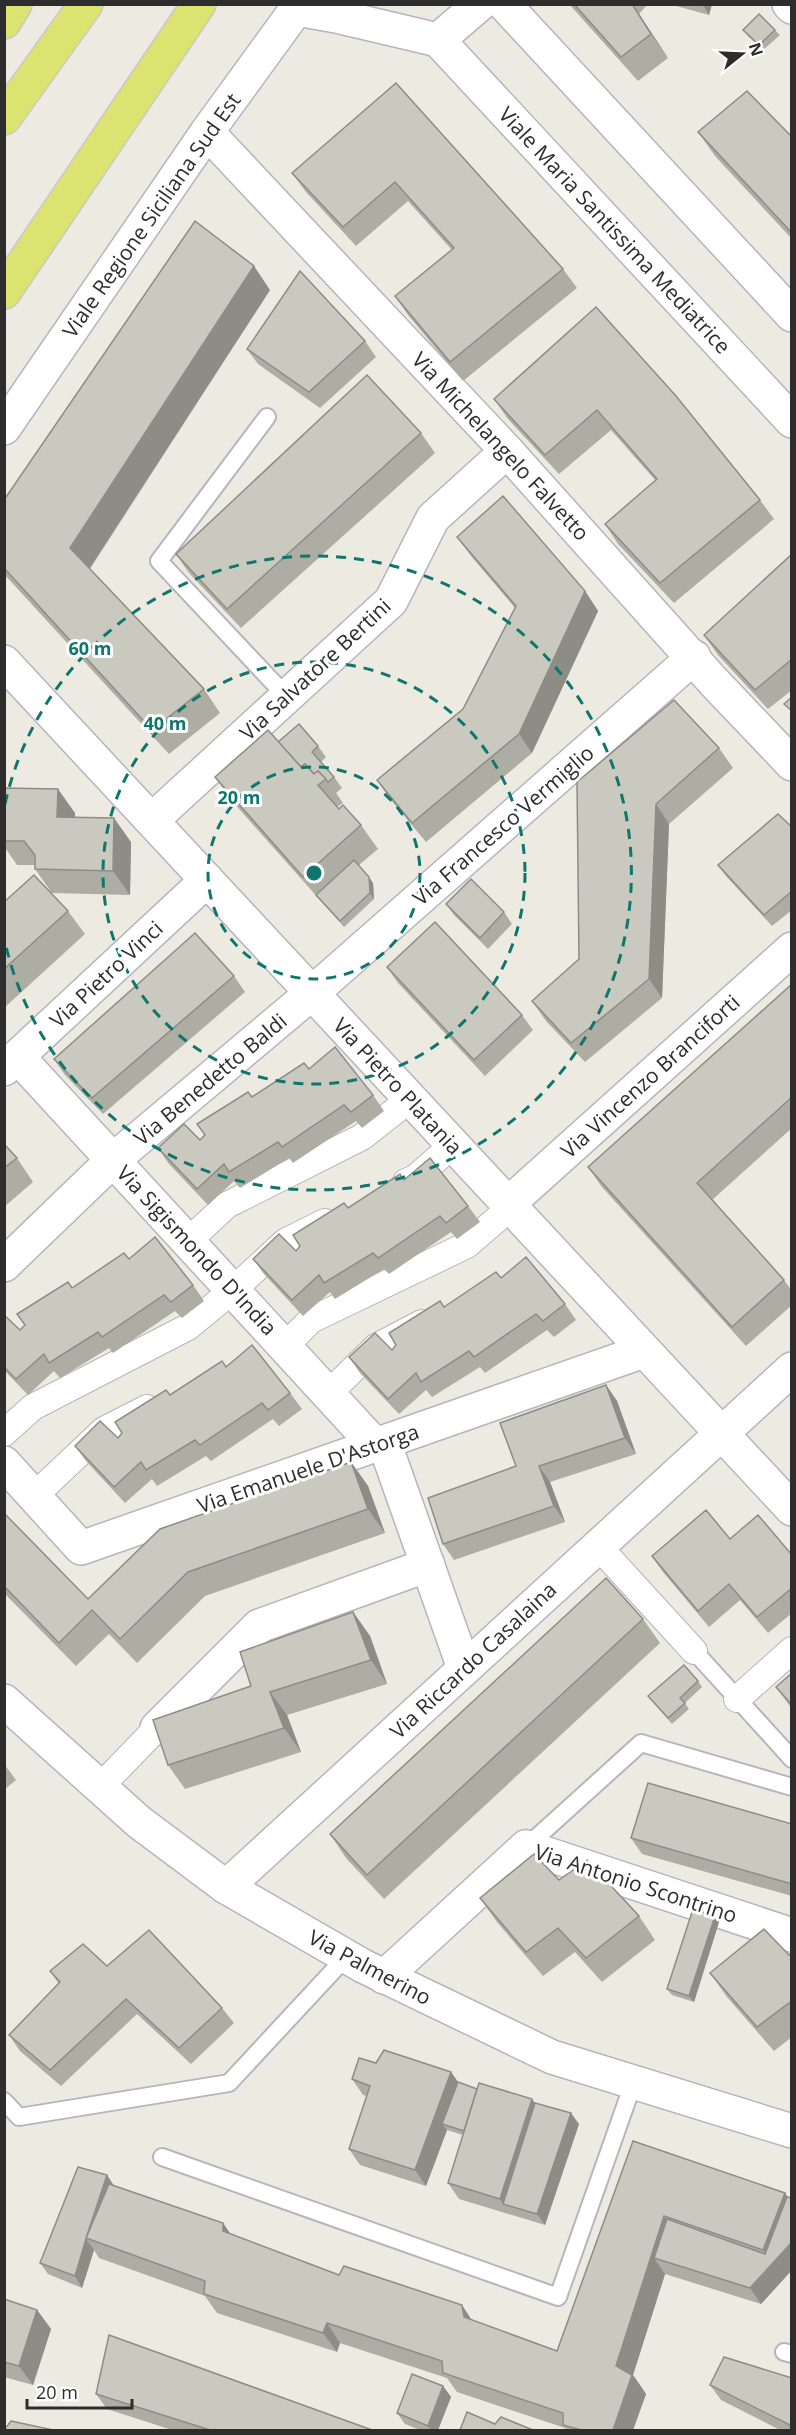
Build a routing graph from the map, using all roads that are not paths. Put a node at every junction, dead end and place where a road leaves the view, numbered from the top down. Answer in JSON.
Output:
{"nodes":[{"id":1,"x":15,"y":4,"type":"edge"},
{"id":2,"x":86,"y":4,"type":"edge"},
{"id":3,"x":199,"y":4,"type":"edge"},
{"id":4,"x":480,"y":4,"type":"edge"},
{"id":5,"x":504,"y":4,"type":"edge"},
{"id":6,"x":298,"y":7,"type":"edge"},
{"id":7,"x":4,"y":22,"type":"edge"},
{"id":8,"x":438,"y":40,"type":"junction"},
{"id":9,"x":4,"y":118,"type":"edge"},
{"id":10,"x":207,"y":132,"type":"junction"},
{"id":11,"x":4,"y":292,"type":"edge"},
{"id":12,"x":792,"y":315,"type":"edge"},
{"id":13,"x":267,"y":417,"type":"dead end"},
{"id":14,"x":792,"y":421,"type":"edge"},
{"id":15,"x":4,"y":428,"type":"edge"},
{"id":16,"x":507,"y":450,"type":"junction"},
{"id":17,"x":694,"y":657,"type":"junction"},
{"id":18,"x":4,"y":662,"type":"edge"},
{"id":19,"x":286,"y":696,"type":"junction"},
{"id":20,"x":792,"y":764,"type":"edge"},
{"id":21,"x":152,"y":820,"type":"junction"},
{"id":22,"x":207,"y":880,"type":"junction"},
{"id":23,"x":792,"y":949,"type":"edge"},
{"id":24,"x":312,"y":993,"type":"junction"},
{"id":25,"x":11,"y":1063,"type":"edge"},
{"id":26,"x":410,"y":1099,"type":"junction"},
{"id":27,"x":453,"y":1145,"type":"junction"},
{"id":28,"x":113,"y":1160,"type":"junction"},
{"id":29,"x":385,"y":1193,"type":"edge"},
{"id":30,"x":509,"y":1206,"type":"junction"},
{"id":31,"x":345,"y":1212,"type":"edge"},
{"id":32,"x":188,"y":1240,"type":"junction"},
{"id":33,"x":4,"y":1265,"type":"edge"},
{"id":34,"x":233,"y":1290,"type":"junction"},
{"id":35,"x":439,"y":1314,"type":"edge"},
{"id":36,"x":270,"y":1341,"type":"junction"},
{"id":37,"x":644,"y":1351,"type":"junction"},
{"id":38,"x":792,"y":1369,"type":"edge"},
{"id":39,"x":328,"y":1394,"type":"junction"},
{"id":40,"x":167,"y":1398,"type":"edge"},
{"id":41,"x":4,"y":1433,"type":"edge"},
{"id":42,"x":721,"y":1433,"type":"junction"},
{"id":43,"x":380,"y":1443,"type":"junction"},
{"id":44,"x":4,"y":1463,"type":"edge"},
{"id":45,"x":34,"y":1496,"type":"junction"},
{"id":46,"x":792,"y":1509,"type":"edge"},
{"id":47,"x":598,"y":1546,"type":"junction"},
{"id":48,"x":428,"y":1565,"type":"junction"},
{"id":49,"x":792,"y":1650,"type":"edge"},
{"id":50,"x":694,"y":1651,"type":"joint"},
{"id":51,"x":464,"y":1668,"type":"junction"},
{"id":52,"x":737,"y":1699,"type":"junction"},
{"id":53,"x":4,"y":1701,"type":"edge"},
{"id":54,"x":157,"y":1728,"type":"joint"},
{"id":55,"x":792,"y":1759,"type":"edge"},
{"id":56,"x":100,"y":1787,"type":"junction"},
{"id":57,"x":792,"y":1787,"type":"edge"},
{"id":58,"x":526,"y":1846,"type":"junction"},
{"id":59,"x":226,"y":1887,"type":"junction"},
{"id":60,"x":792,"y":1935,"type":"edge"},
{"id":61,"x":346,"y":1957,"type":"junction"},
{"id":62,"x":384,"y":1977,"type":"junction"},
{"id":63,"x":634,"y":2080,"type":"junction"},
{"id":64,"x":4,"y":2101,"type":"edge"},
{"id":65,"x":792,"y":2131,"type":"edge"},
{"id":66,"x":162,"y":2157,"type":"dead end"}],
"edges":[{"from":1,"to":7,"type":"main road"},
{"from":2,"to":9,"type":"main road"},
{"from":3,"to":11,"type":"main road"},
{"from":4,"to":8,"type":"street"},
{"from":5,"to":12,"type":"street"},
{"from":6,"to":8,"type":"street"},
{"from":6,"to":10,"type":"street","name":"Viale Regione Siciliana Sud Est"},
{"from":8,"to":14,"type":"street","name":"Viale Maria Santissima Mediatrice"},
{"from":10,"to":15,"type":"street","name":"Viale Regione Siciliana Sud Est"},
{"from":10,"to":16,"type":"street","name":"Via Michelangelo Falvetto"},
{"from":13,"to":19,"type":"lane"},
{"from":16,"to":17,"type":"street","name":"Via Michelangelo Falvetto"},
{"from":16,"to":19,"type":"street","name":"Via Salvatore Bertini"},
{"from":17,"to":20,"type":"street","name":"Via Michelangelo Falvetto"},
{"from":17,"to":24,"type":"street","name":"Via Francesco Vermiglio"},
{"from":18,"to":21,"type":"street","name":"Via Pietro Platania"},
{"from":19,"to":21,"type":"street","name":"Via Salvatore Bertini"},
{"from":21,"to":22,"type":"street","name":"Via Pietro Platania"},
{"from":22,"to":24,"type":"street","name":"Via Pietro Platania"},
{"from":22,"to":25,"type":"street","name":"Via Pietro Vinci"},
{"from":23,"to":30,"type":"street","name":"Via Vincenzo Branciforti"},
{"from":24,"to":26,"type":"street","name":"Via Pietro Platania"},
{"from":24,"to":28,"type":"street","name":"Via Benedetto Baldi"},
{"from":25,"to":28,"type":"street","name":"Via Sigismondo D'India"},
{"from":26,"to":27,"type":"street","name":"Via Pietro Platania"},
{"from":26,"to":32,"type":"street"},
{"from":27,"to":29,"type":"street"},
{"from":27,"to":30,"type":"street","name":"Via Pietro Platania"},
{"from":28,"to":32,"type":"street","name":"Via Sigismondo D'India"},
{"from":28,"to":33,"type":"street","name":"Via Benedetto Baldi"},
{"from":30,"to":36,"type":"street"},
{"from":30,"to":37,"type":"street","name":"Via Pietro Platania"},
{"from":31,"to":34,"type":"street"},
{"from":32,"to":34,"type":"street","name":"Via Sigismondo D'India"},
{"from":34,"to":36,"type":"street","name":"Via Sigismondo D'India"},
{"from":34,"to":41,"type":"street"},
{"from":35,"to":39,"type":"street"},
{"from":36,"to":39,"type":"street","name":"Via Sigismondo D'India"},
{"from":37,"to":42,"type":"street","name":"Via Pietro Platania"},
{"from":37,"to":43,"type":"street","name":"Via Emanuele D'Astorga"},
{"from":38,"to":42,"type":"street","name":"Via Riccardo Casalaina"},
{"from":39,"to":43,"type":"street","name":"Via Sigismondo D'India"},
{"from":40,"to":45,"type":"street"},
{"from":42,"to":46,"type":"street","name":"Via Pietro Platania"},
{"from":42,"to":47,"type":"street","name":"Via Riccardo Casalaina"},
{"from":43,"to":45,"type":"street","name":"Via Emanuele D'Astorga"},
{"from":43,"to":48,"type":"street","name":"Via Sigismondo D'India"},
{"from":44,"to":45,"type":"street","name":"Via Emanuele D'Astorga"},
{"from":47,"to":50,"type":"street"},
{"from":47,"to":51,"type":"street","name":"Via Riccardo Casalaina"},
{"from":48,"to":51,"type":"street","name":"Via Sigismondo D'India"},
{"from":48,"to":54,"type":"street"},
{"from":49,"to":52,"type":"street"},
{"from":50,"to":52,"type":"lane"},
{"from":51,"to":59,"type":"street","name":"Via Riccardo Casalaina"},
{"from":52,"to":55,"type":"lane"},
{"from":53,"to":56,"type":"street","name":"Via Palmerino"},
{"from":54,"to":56,"type":"street"},
{"from":56,"to":59,"type":"street","name":"Via Palmerino"},
{"from":57,"to":58,"type":"lane"},
{"from":58,"to":60,"type":"street","name":"Via Antonio Scontrino"},
{"from":58,"to":62,"type":"street","name":"Via Antonio Scontrino"},
{"from":59,"to":61,"type":"street","name":"Via Palmerino"},
{"from":61,"to":62,"type":"street","name":"Via Palmerino"},
{"from":61,"to":64,"type":"lane"},
{"from":62,"to":63,"type":"street","name":"Via Palmerino"},
{"from":63,"to":65,"type":"street","name":"Via Palmerino"},
{"from":63,"to":66,"type":"lane"}]}
